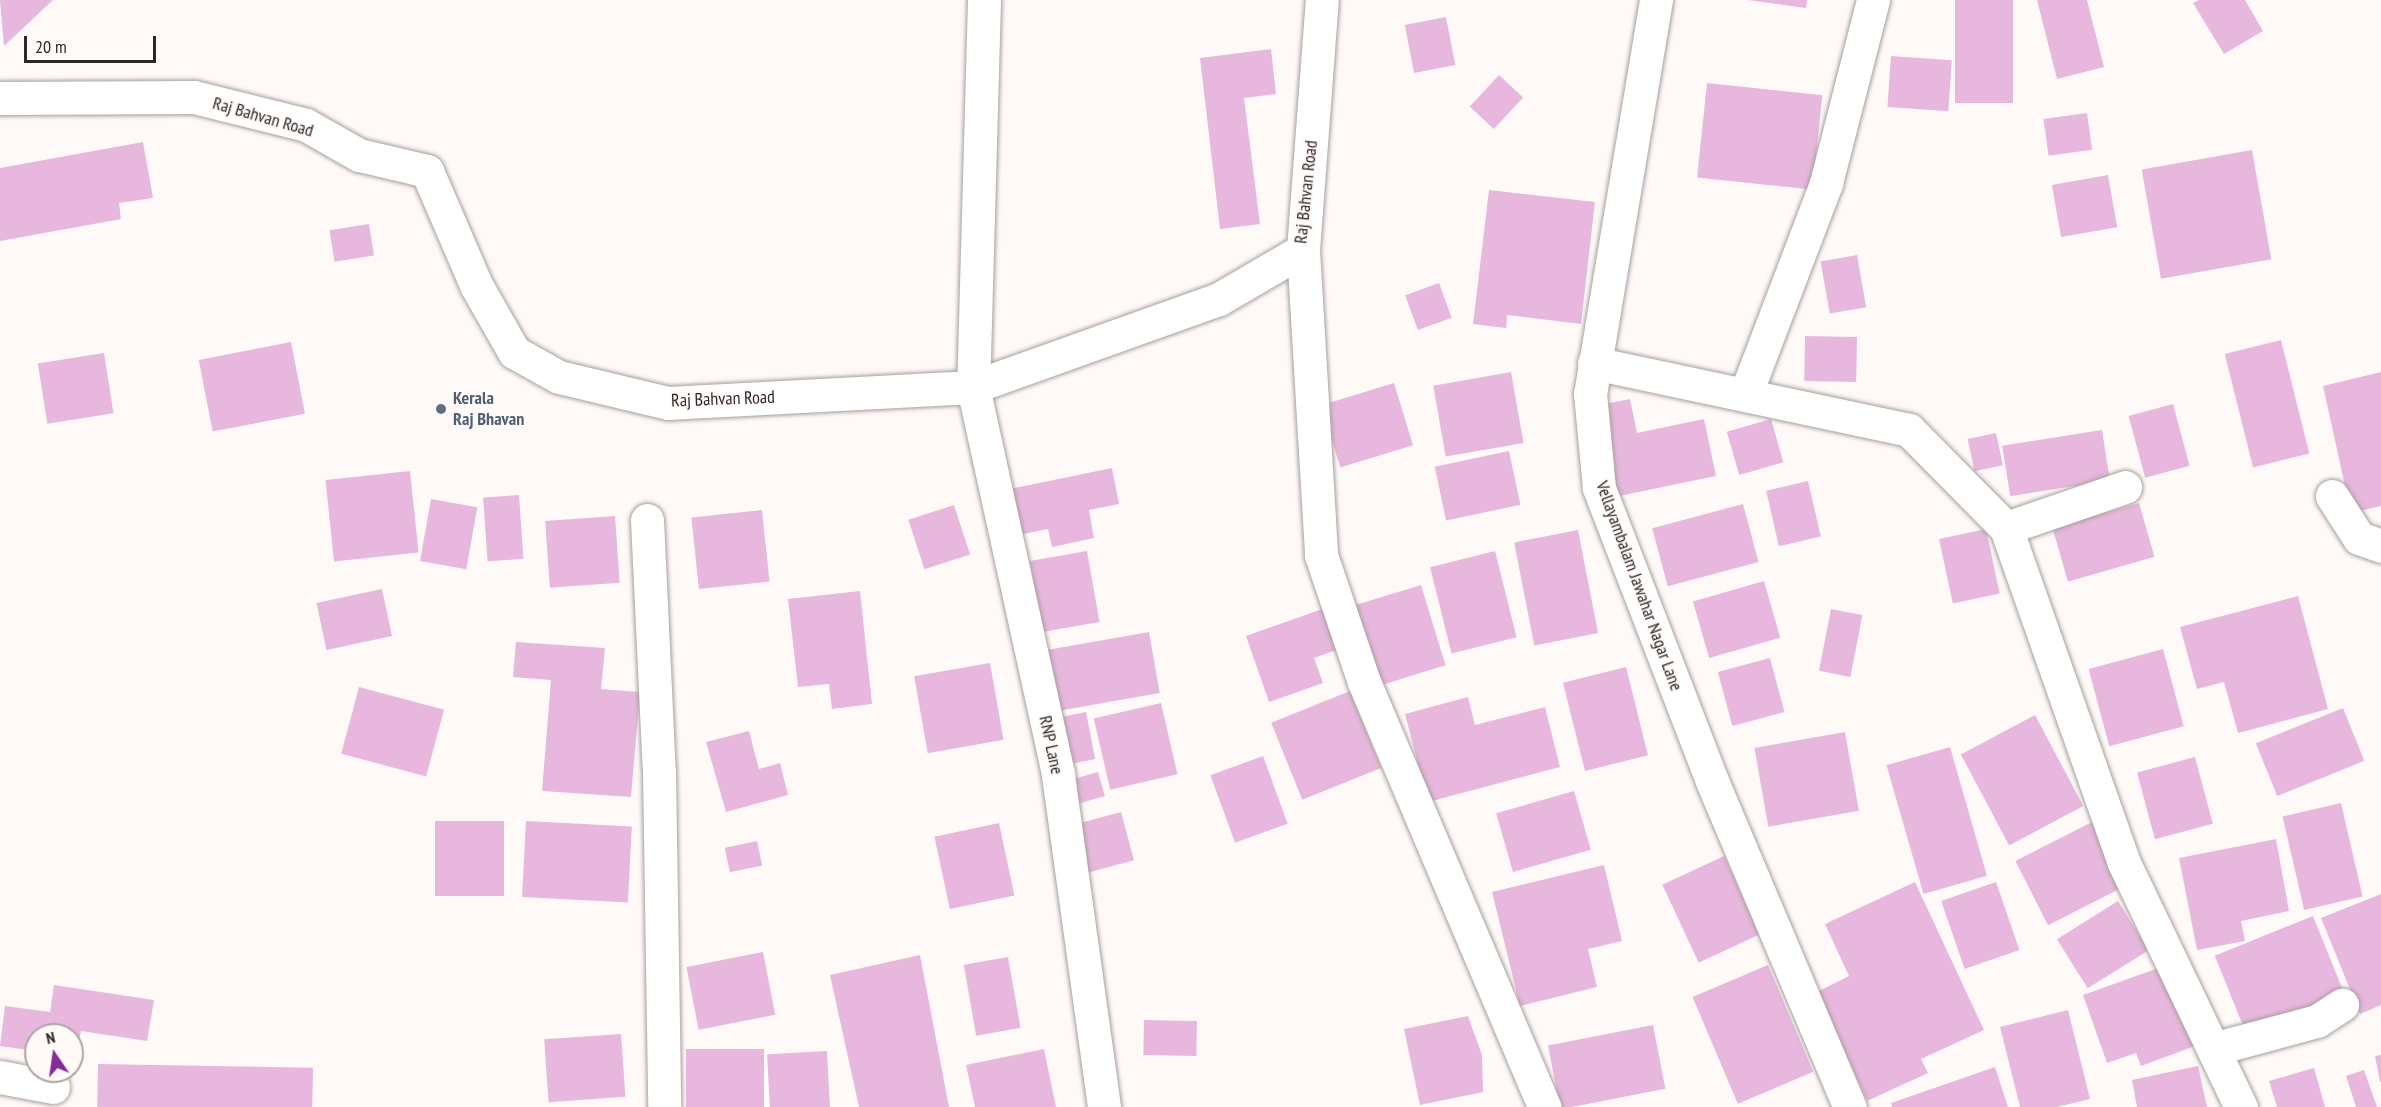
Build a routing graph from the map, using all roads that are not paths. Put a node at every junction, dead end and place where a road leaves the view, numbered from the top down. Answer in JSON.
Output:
{"nodes":[{"id":1,"x":984,"y":0,"type":"edge"},
{"id":2,"x":1322,"y":0,"type":"edge"},
{"id":3,"x":1656,"y":0,"type":"edge"},
{"id":4,"x":1873,"y":0,"type":"edge"},
{"id":5,"x":0,"y":98,"type":"edge"},
{"id":6,"x":1303,"y":250,"type":"junction"},
{"id":7,"x":1594,"y":363,"type":"junction"},
{"id":8,"x":973,"y":387,"type":"junction"},
{"id":9,"x":1746,"y":393,"type":"junction"},
{"id":10,"x":2126,"y":487,"type":"dead end"},
{"id":11,"x":2332,"y":496,"type":"dead end"},
{"id":12,"x":647,"y":520,"type":"dead end"},
{"id":13,"x":2006,"y":528,"type":"junction"},
{"id":14,"x":2381,"y":546,"type":"edge"},
{"id":15,"x":2342,"y":1005,"type":"dead end"},
{"id":16,"x":2213,"y":1049,"type":"junction"},
{"id":17,"x":0,"y":1077,"type":"edge"},
{"id":18,"x":52,"y":1087,"type":"dead end"},
{"id":19,"x":664,"y":1107,"type":"edge"},
{"id":20,"x":1104,"y":1107,"type":"edge"},
{"id":21,"x":1544,"y":1107,"type":"edge"},
{"id":22,"x":1850,"y":1107,"type":"edge"},
{"id":23,"x":2241,"y":1107,"type":"edge"}],
"edges":[{"from":1,"to":8,"type":"street","name":"RNP Lane"},
{"from":2,"to":6,"type":"street","name":"Raj Bahvan Road"},
{"from":3,"to":7,"type":"street","name":"Vellayambalam Jawahar Nagar Lane"},
{"from":4,"to":9,"type":"street"},
{"from":5,"to":8,"type":"street","name":"Raj Bahvan Road"},
{"from":6,"to":8,"type":"street","name":"Raj Bahvan Road"},
{"from":6,"to":21,"type":"street"},
{"from":7,"to":9,"type":"street"},
{"from":7,"to":22,"type":"street","name":"Vellayambalam Jawahar Nagar Lane"},
{"from":8,"to":20,"type":"street","name":"RNP Lane"},
{"from":9,"to":13,"type":"street"},
{"from":10,"to":13,"type":"street"},
{"from":11,"to":14,"type":"street"},
{"from":12,"to":19,"type":"street"},
{"from":13,"to":16,"type":"street"},
{"from":15,"to":16,"type":"street"},
{"from":16,"to":23,"type":"street"},
{"from":17,"to":18,"type":"street"}]}
